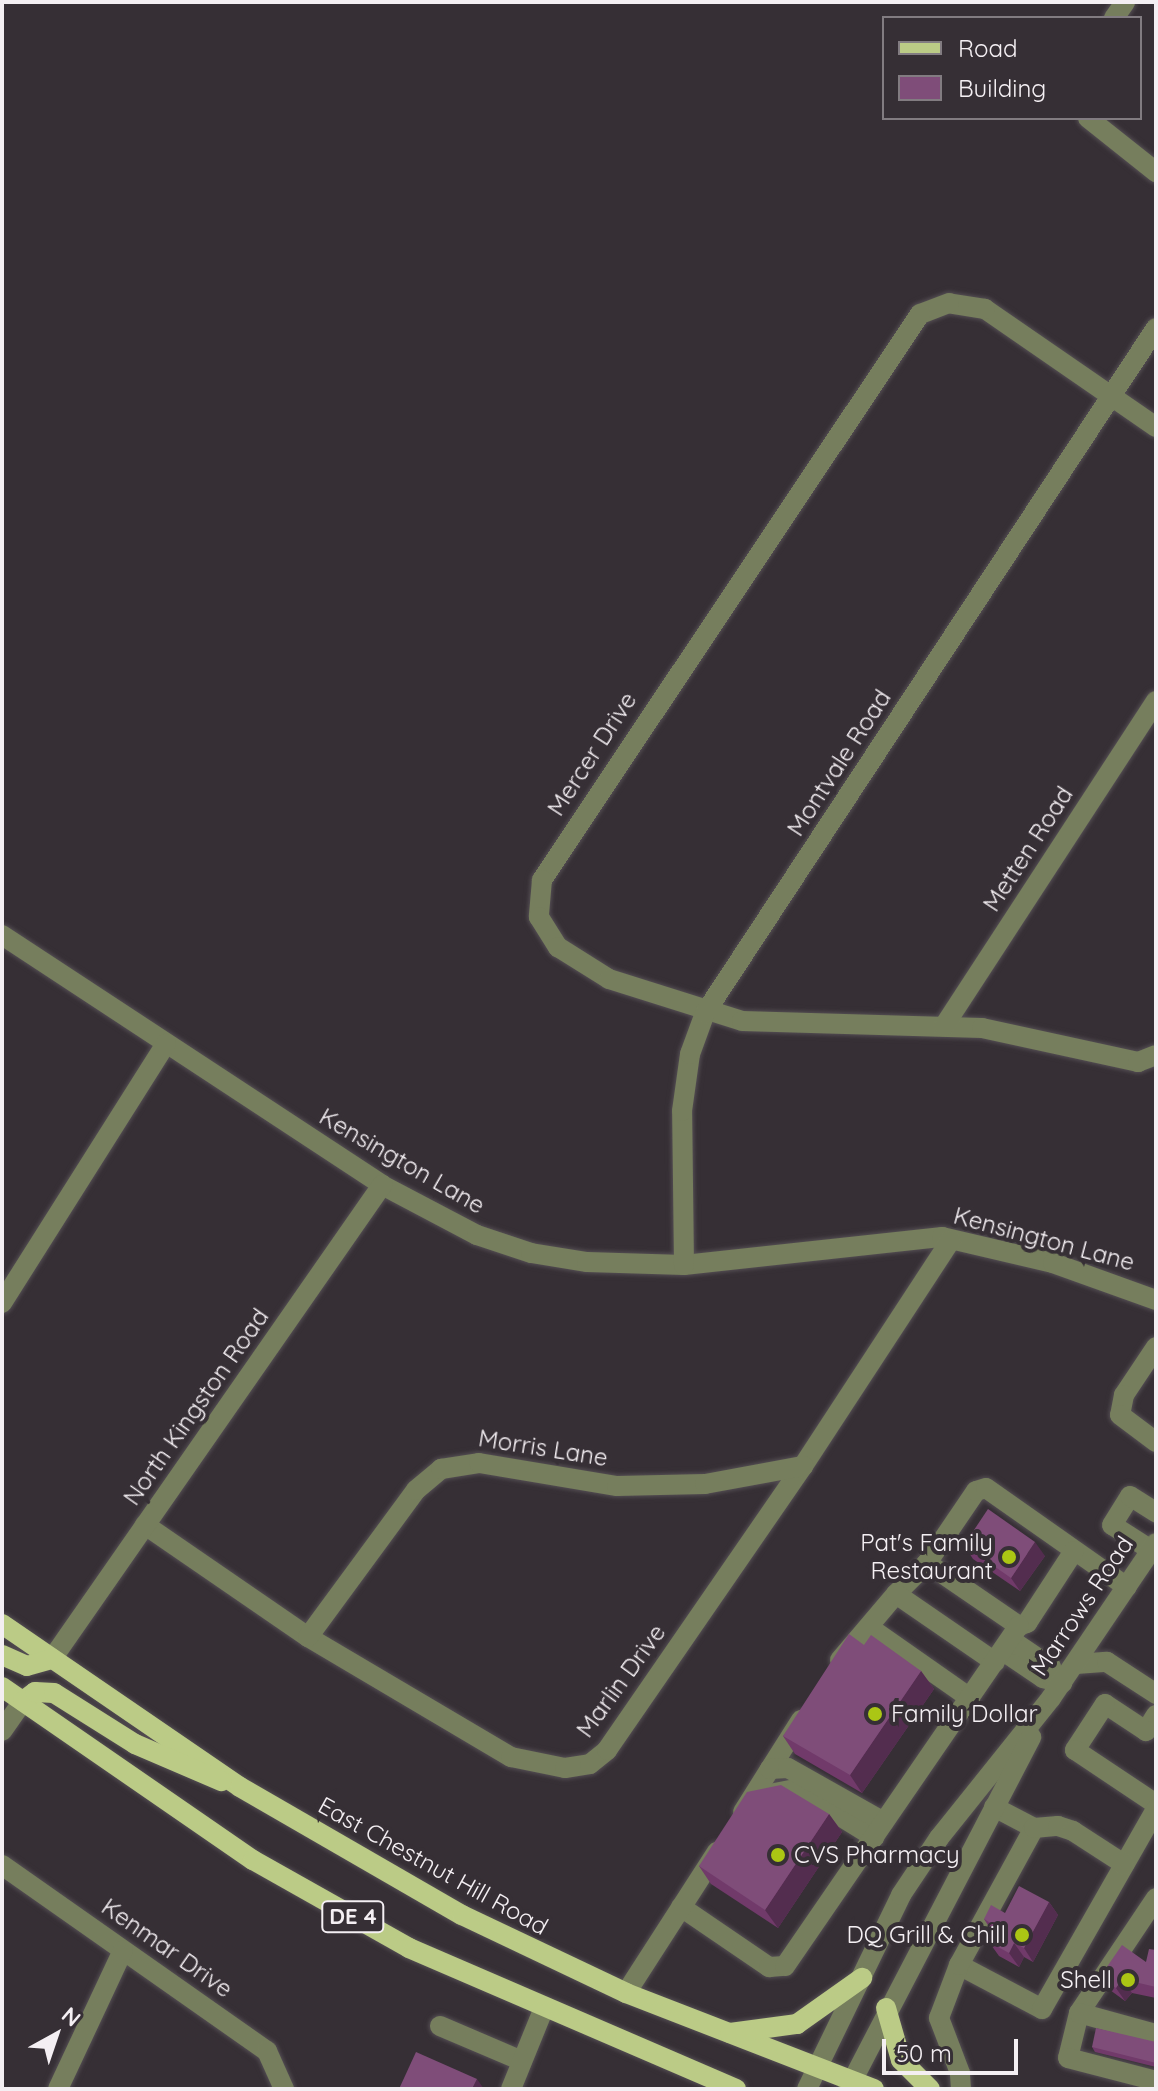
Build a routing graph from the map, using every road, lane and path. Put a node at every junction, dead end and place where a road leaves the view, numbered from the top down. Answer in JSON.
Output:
{"nodes":[{"id":1,"x":1091,"y":120,"type":"edge"},
{"id":2,"x":1156,"y":172,"type":"edge"},
{"id":3,"x":1156,"y":328,"type":"edge"},
{"id":4,"x":1110,"y":398,"type":"junction"},
{"id":5,"x":1156,"y":427,"type":"edge"},
{"id":6,"x":1156,"y":701,"type":"edge"},
{"id":7,"x":2,"y":935,"type":"edge"},
{"id":8,"x":705,"y":1013,"type":"junction"},
{"id":9,"x":944,"y":1026,"type":"junction"},
{"id":10,"x":166,"y":1044,"type":"junction"},
{"id":11,"x":1156,"y":1055,"type":"edge"},
{"id":12,"x":382,"y":1185,"type":"junction"},
{"id":13,"x":951,"y":1240,"type":"junction"},
{"id":14,"x":684,"y":1265,"type":"junction"},
{"id":15,"x":1156,"y":1300,"type":"edge"},
{"id":16,"x":2,"y":1303,"type":"edge"},
{"id":17,"x":1153,"y":1356,"type":"edge"},
{"id":18,"x":1156,"y":1442,"type":"edge"},
{"id":19,"x":803,"y":1466,"type":"junction"},
{"id":20,"x":1156,"y":1512,"type":"edge"},
{"id":21,"x":145,"y":1525,"type":"junction"},
{"id":22,"x":1154,"y":1547,"type":"edge"},
{"id":23,"x":1074,"y":1551,"type":"junction"},
{"id":24,"x":927,"y":1563,"type":"junction"},
{"id":25,"x":1127,"y":1587,"type":"junction"},
{"id":26,"x":896,"y":1594,"type":"junction"},
{"id":27,"x":2,"y":1624,"type":"edge"},
{"id":28,"x":1019,"y":1626,"type":"junction"},
{"id":29,"x":870,"y":1628,"type":"junction"},
{"id":30,"x":308,"y":1637,"type":"junction"},
{"id":31,"x":1001,"y":1653,"type":"junction"},
{"id":32,"x":2,"y":1655,"type":"edge"},
{"id":33,"x":52,"y":1659,"type":"junction"},
{"id":34,"x":1076,"y":1664,"type":"junction"},
{"id":35,"x":829,"y":1678,"type":"edge"},
{"id":36,"x":1055,"y":1686,"type":"junction"},
{"id":37,"x":2,"y":1687,"type":"edge"},
{"id":38,"x":1156,"y":1694,"type":"edge"},
{"id":39,"x":970,"y":1698,"type":"junction"},
{"id":40,"x":23,"y":1701,"type":"junction"},
{"id":41,"x":812,"y":1704,"type":"edge"},
{"id":42,"x":1153,"y":1728,"type":"edge"},
{"id":43,"x":2,"y":1731,"type":"edge"},
{"id":44,"x":770,"y":1769,"type":"junction"},
{"id":45,"x":240,"y":1787,"type":"junction"},
{"id":46,"x":752,"y":1798,"type":"junction"},
{"id":47,"x":994,"y":1807,"type":"junction"},
{"id":48,"x":1156,"y":1807,"type":"edge"},
{"id":49,"x":1034,"y":1828,"type":"junction"},
{"id":50,"x":879,"y":1830,"type":"junction"},
{"id":51,"x":1124,"y":1864,"type":"junction"},
{"id":52,"x":2,"y":1865,"type":"edge"},
{"id":53,"x":681,"y":1907,"type":"junction"},
{"id":54,"x":1153,"y":1908,"type":"edge"},
{"id":55,"x":123,"y":1950,"type":"junction"},
{"id":56,"x":959,"y":1965,"type":"junction"},
{"id":57,"x":862,"y":1978,"type":"junction"},
{"id":58,"x":626,"y":1993,"type":"junction"},
{"id":59,"x":886,"y":2008,"type":"junction"},
{"id":60,"x":1042,"y":2009,"type":"junction"},
{"id":61,"x":543,"y":2010,"type":"junction"},
{"id":62,"x":1077,"y":2020,"type":"junction"},
{"id":63,"x":440,"y":2026,"type":"dead end"},
{"id":64,"x":723,"y":2033,"type":"junction"},
{"id":65,"x":1156,"y":2034,"type":"edge"},
{"id":66,"x":638,"y":2049,"type":"junction"},
{"id":67,"x":522,"y":2061,"type":"junction"},
{"id":68,"x":816,"y":2069,"type":"junction"},
{"id":69,"x":1156,"y":2081,"type":"edge"},
{"id":70,"x":849,"y":2086,"type":"edge"},
{"id":71,"x":58,"y":2089,"type":"edge"},
{"id":72,"x":284,"y":2089,"type":"edge"},
{"id":73,"x":511,"y":2089,"type":"edge"},
{"id":74,"x":701,"y":2089,"type":"edge"},
{"id":75,"x":736,"y":2089,"type":"edge"},
{"id":76,"x":807,"y":2089,"type":"edge"},
{"id":77,"x":874,"y":2089,"type":"edge"},
{"id":78,"x":930,"y":2089,"type":"edge"},
{"id":79,"x":961,"y":2089,"type":"edge"}],
"edges":[{"from":1,"to":2,"type":"street"},
{"from":3,"to":4,"type":"street","name":"Montvale Road"},
{"from":4,"to":5,"type":"street","name":"Mercer Drive"},
{"from":4,"to":8,"type":"street","name":"Montvale Road"},
{"from":4,"to":8,"type":"street","name":"Mercer Drive"},
{"from":6,"to":9,"type":"street","name":"Metten Road"},
{"from":7,"to":10,"type":"street","name":"Kensington Lane"},
{"from":8,"to":9,"type":"street","name":"Mercer Drive"},
{"from":8,"to":14,"type":"street","name":"Montvale Road"},
{"from":9,"to":11,"type":"street","name":"Mercer Drive"},
{"from":10,"to":12,"type":"street","name":"Kensington Lane"},
{"from":10,"to":16,"type":"street"},
{"from":12,"to":14,"type":"street","name":"Kensington Lane"},
{"from":12,"to":21,"type":"street","name":"North Kingston Road"},
{"from":13,"to":14,"type":"street","name":"Kensington Lane"},
{"from":13,"to":15,"type":"street","name":"Kensington Lane"},
{"from":13,"to":19,"type":"street","name":"Marlin Drive"},
{"from":17,"to":18,"type":"street"},
{"from":19,"to":30,"type":"street","name":"Morris Lane"},
{"from":19,"to":30,"type":"street","name":"Marlin Drive"},
{"from":20,"to":22,"type":"street"},
{"from":21,"to":30,"type":"street","name":"Marlin Drive"},
{"from":21,"to":33,"type":"street","name":"North Kingston Road"},
{"from":22,"to":25,"type":"street","name":"Marrows Road"},
{"from":23,"to":24,"type":"street"},
{"from":23,"to":25,"type":"street"},
{"from":23,"to":28,"type":"street"},
{"from":24,"to":26,"type":"street"},
{"from":24,"to":28,"type":"street"},
{"from":25,"to":34,"type":"street","name":"Marrows Road"},
{"from":26,"to":29,"type":"street"},
{"from":26,"to":31,"type":"street"},
{"from":27,"to":33,"type":"main road","name":"East Chestnut Hill Road","number":"DE 4"},
{"from":28,"to":31,"type":"street"},
{"from":29,"to":35,"type":"street"},
{"from":29,"to":39,"type":"street"},
{"from":31,"to":36,"type":"street"},
{"from":31,"to":39,"type":"street"},
{"from":32,"to":33,"type":"main road"},
{"from":33,"to":45,"type":"main road","name":"East Chestnut Hill Road","number":"DE 4"},
{"from":34,"to":36,"type":"street","name":"Marrows Road"},
{"from":34,"to":38,"type":"street"},
{"from":36,"to":47,"type":"street","name":"Marrows Road"},
{"from":36,"to":57,"type":"street","name":"Marrows Road"},
{"from":37,"to":40,"type":"main road","number":"DE 4"},
{"from":39,"to":50,"type":"street"},
{"from":40,"to":43,"type":"street"},
{"from":40,"to":45,"type":"main road"},
{"from":40,"to":61,"type":"main road","number":"DE 4"},
{"from":41,"to":44,"type":"street"},
{"from":42,"to":48,"type":"street"},
{"from":44,"to":46,"type":"street"},
{"from":44,"to":50,"type":"street"},
{"from":45,"to":58,"type":"main road","name":"East Chestnut Hill Road","number":"DE 4"},
{"from":46,"to":50,"type":"street"},
{"from":46,"to":53,"type":"street"},
{"from":47,"to":49,"type":"street"},
{"from":47,"to":59,"type":"street","name":"Marrows Road"},
{"from":48,"to":51,"type":"street"},
{"from":49,"to":51,"type":"street"},
{"from":49,"to":56,"type":"street"},
{"from":50,"to":53,"type":"street"},
{"from":51,"to":60,"type":"street"},
{"from":52,"to":55,"type":"street","name":"Kenmar Drive"},
{"from":53,"to":58,"type":"street"},
{"from":54,"to":62,"type":"street"},
{"from":55,"to":71,"type":"street"},
{"from":55,"to":72,"type":"street","name":"Kenmar Drive"},
{"from":56,"to":60,"type":"street"},
{"from":56,"to":79,"type":"street"},
{"from":57,"to":64,"type":"main road"},
{"from":57,"to":68,"type":"street","name":"Marrows Road"},
{"from":58,"to":64,"type":"main road","name":"East Chestnut Hill Road","number":"DE 4"},
{"from":59,"to":70,"type":"street","name":"Marrows Road"},
{"from":59,"to":78,"type":"main road"},
{"from":60,"to":62,"type":"street"},
{"from":61,"to":66,"type":"main road","number":"DE 4"},
{"from":61,"to":67,"type":"street"},
{"from":62,"to":65,"type":"street"},
{"from":62,"to":69,"type":"street"},
{"from":63,"to":67,"type":"street"},
{"from":64,"to":68,"type":"main road","name":"East Chestnut Hill Road","number":"DE 4"},
{"from":66,"to":74,"type":"main road"},
{"from":66,"to":75,"type":"main road","number":"DE 4"},
{"from":67,"to":73,"type":"street"},
{"from":68,"to":70,"type":"main road","name":"East Chestnut Hill Road","number":"DE 4"},
{"from":68,"to":76,"type":"street","name":"Marrows Road"},
{"from":70,"to":77,"type":"main road","name":"East Chestnut Hill Road","number":"DE 4"}]}
